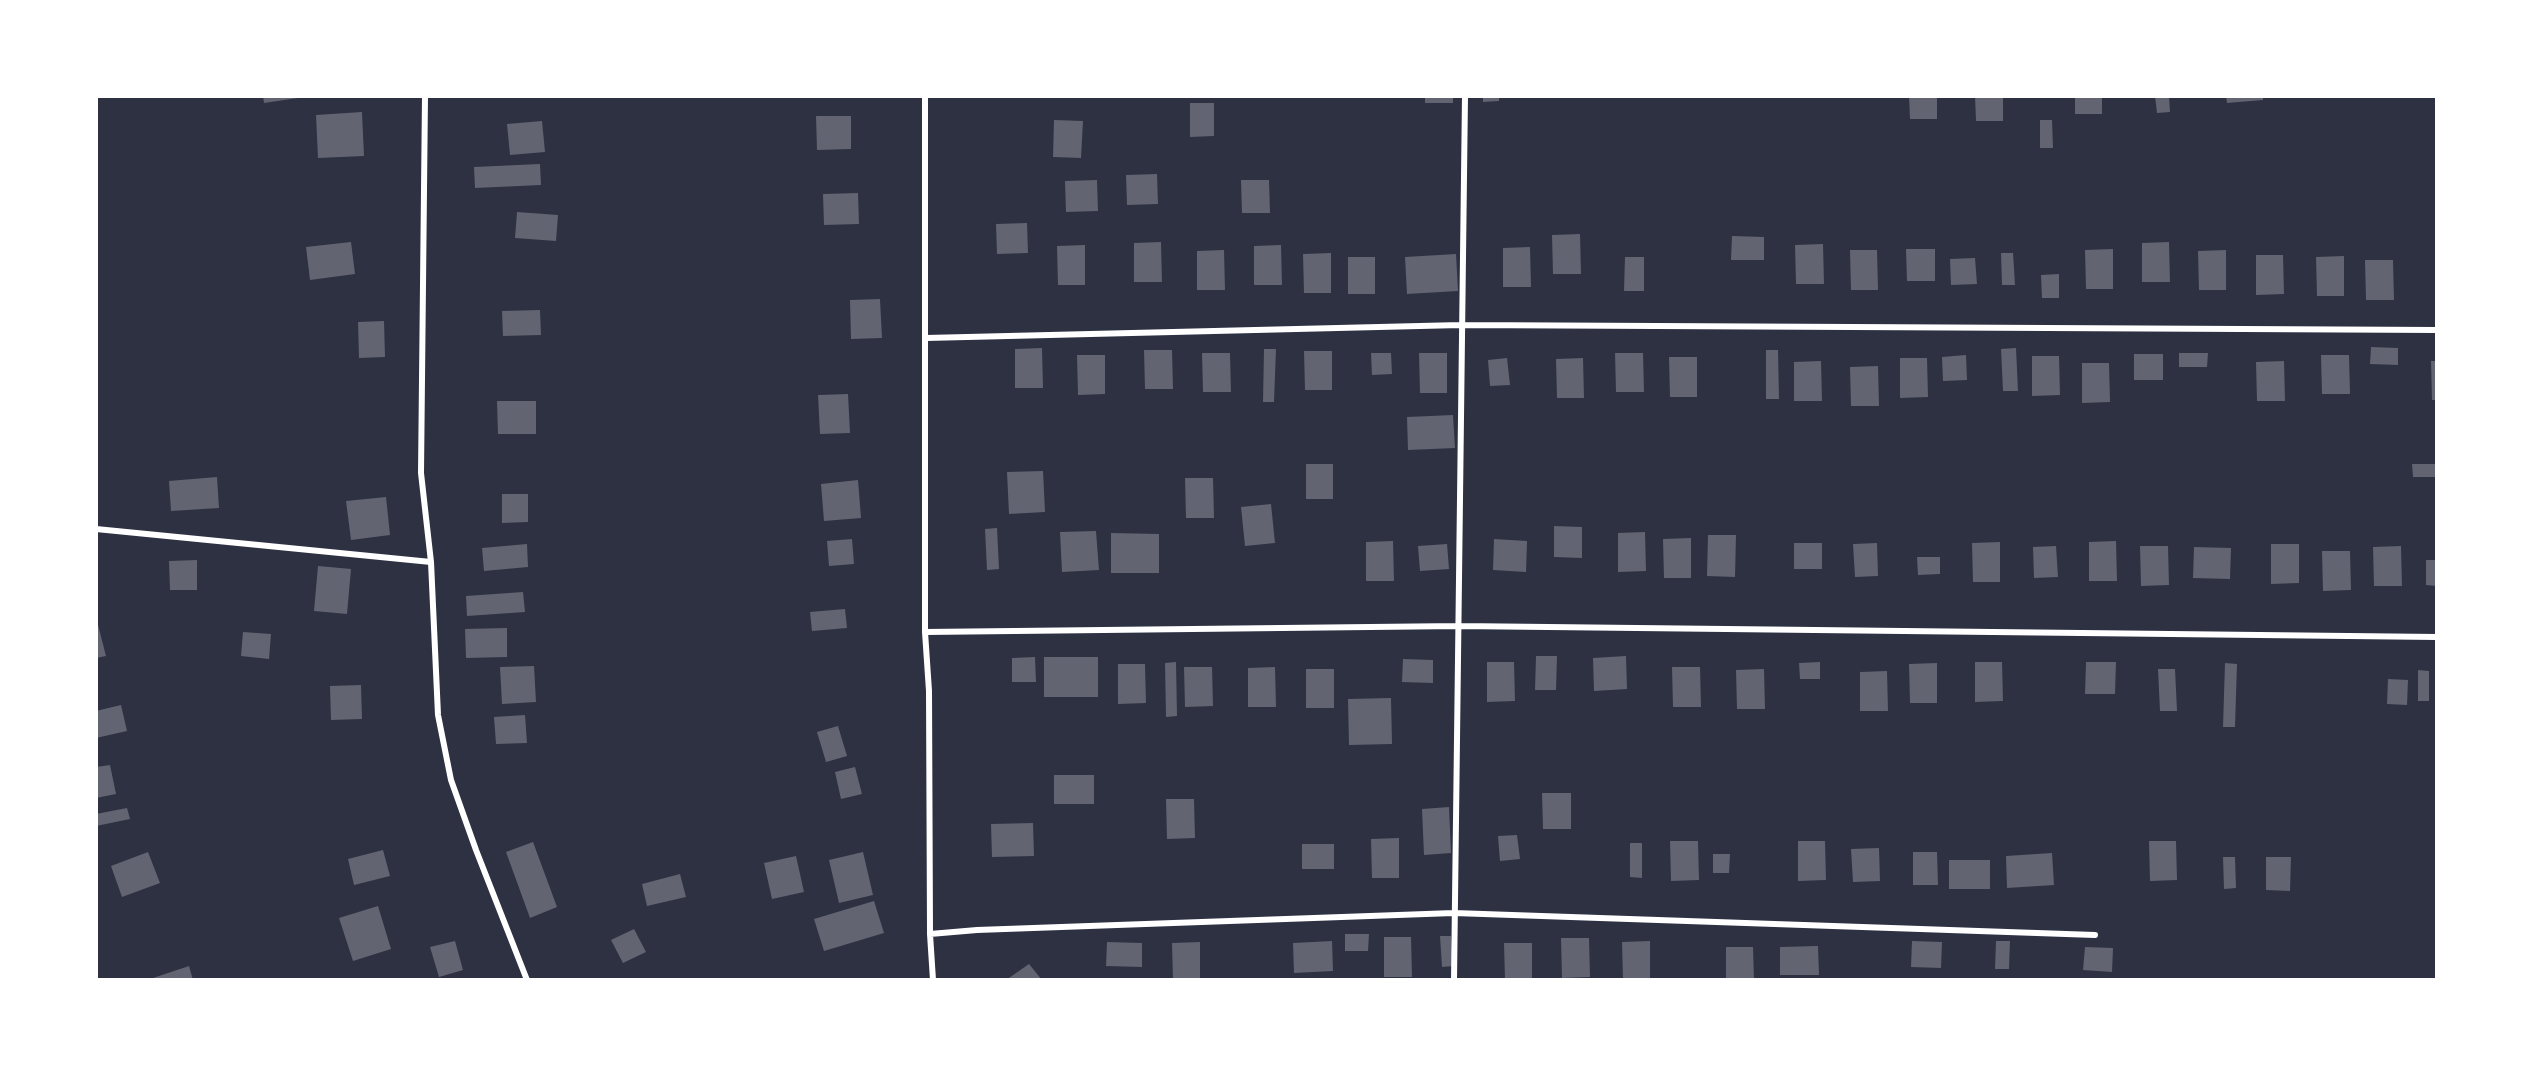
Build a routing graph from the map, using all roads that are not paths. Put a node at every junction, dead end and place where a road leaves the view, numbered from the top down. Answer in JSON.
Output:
{"nodes":[{"id":1,"x":425,"y":96,"type":"edge"},
{"id":2,"x":925,"y":96,"type":"edge"},
{"id":3,"x":1464,"y":96,"type":"edge"},
{"id":4,"x":1461,"y":325,"type":"junction"},
{"id":5,"x":2437,"y":330,"type":"edge"},
{"id":6,"x":926,"y":338,"type":"junction"},
{"id":7,"x":96,"y":529,"type":"edge"},
{"id":8,"x":431,"y":562,"type":"junction"},
{"id":9,"x":1459,"y":626,"type":"junction"},
{"id":10,"x":925,"y":632,"type":"junction"},
{"id":11,"x":2437,"y":637,"type":"edge"},
{"id":12,"x":1454,"y":913,"type":"junction"},
{"id":13,"x":930,"y":934,"type":"junction"},
{"id":14,"x":2095,"y":935,"type":"dead end"},
{"id":15,"x":527,"y":980,"type":"edge"},
{"id":16,"x":933,"y":980,"type":"edge"},
{"id":17,"x":1454,"y":980,"type":"edge"}],
"edges":[{"from":1,"to":8,"type":"street"},
{"from":2,"to":6,"type":"street"},
{"from":3,"to":4,"type":"street"},
{"from":4,"to":5,"type":"street"},
{"from":4,"to":6,"type":"street"},
{"from":4,"to":9,"type":"street"},
{"from":6,"to":10,"type":"street"},
{"from":7,"to":8,"type":"street"},
{"from":8,"to":15,"type":"street"},
{"from":9,"to":10,"type":"street"},
{"from":9,"to":11,"type":"street"},
{"from":9,"to":12,"type":"street"},
{"from":10,"to":13,"type":"street"},
{"from":12,"to":13,"type":"street"},
{"from":12,"to":14,"type":"street"},
{"from":12,"to":17,"type":"street"},
{"from":13,"to":16,"type":"street"}]}
